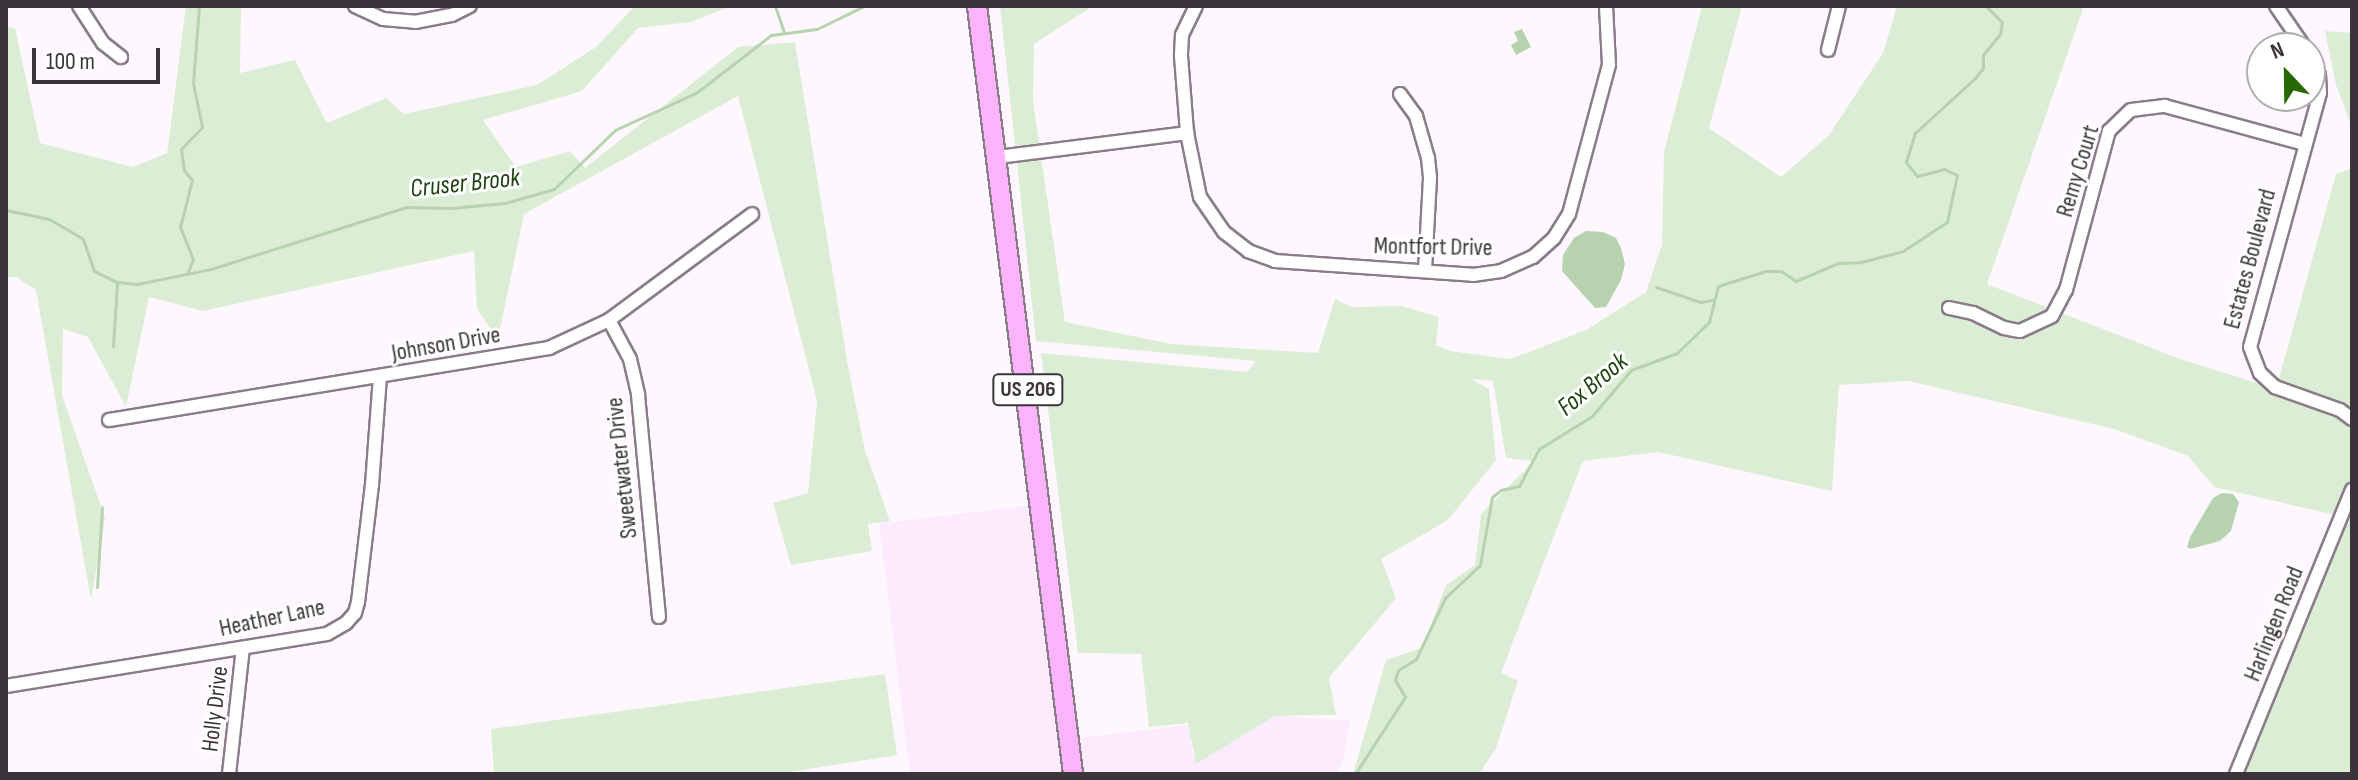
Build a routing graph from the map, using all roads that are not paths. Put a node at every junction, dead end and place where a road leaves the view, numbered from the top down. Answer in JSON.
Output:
{"nodes":[{"id":1,"x":79,"y":6,"type":"edge"},
{"id":2,"x":355,"y":6,"type":"edge"},
{"id":3,"x":470,"y":6,"type":"edge"},
{"id":4,"x":977,"y":6,"type":"edge"},
{"id":5,"x":1196,"y":6,"type":"edge"},
{"id":6,"x":1606,"y":6,"type":"edge"},
{"id":7,"x":1839,"y":6,"type":"edge"},
{"id":8,"x":2276,"y":6,"type":"edge"},
{"id":9,"x":2294,"y":32,"type":"edge"},
{"id":10,"x":1828,"y":50,"type":"dead end"},
{"id":11,"x":121,"y":57,"type":"dead end"},
{"id":12,"x":1400,"y":94,"type":"dead end"},
{"id":13,"x":2313,"y":112,"type":"edge"},
{"id":14,"x":1187,"y":133,"type":"junction"},
{"id":15,"x":2305,"y":144,"type":"junction"},
{"id":16,"x":998,"y":157,"type":"junction"},
{"id":17,"x":752,"y":214,"type":"dead end"},
{"id":18,"x":1425,"y":271,"type":"junction"},
{"id":19,"x":1949,"y":308,"type":"dead end"},
{"id":20,"x":609,"y":320,"type":"junction"},
{"id":21,"x":380,"y":377,"type":"junction"},
{"id":22,"x":2352,"y":419,"type":"edge"},
{"id":23,"x":109,"y":420,"type":"dead end"},
{"id":24,"x":2352,"y":490,"type":"edge"},
{"id":25,"x":659,"y":617,"type":"dead end"},
{"id":26,"x":243,"y":648,"type":"junction"},
{"id":27,"x":6,"y":686,"type":"edge"},
{"id":28,"x":229,"y":774,"type":"edge"},
{"id":29,"x":1073,"y":774,"type":"edge"},
{"id":30,"x":2236,"y":774,"type":"edge"}],
"edges":[{"from":1,"to":11,"type":"street"},
{"from":2,"to":3,"type":"street"},
{"from":4,"to":16,"type":"highway","number":"US 206"},
{"from":5,"to":14,"type":"street","name":"Montfort Drive"},
{"from":6,"to":18,"type":"street","name":"Montfort Drive"},
{"from":7,"to":10,"type":"street"},
{"from":8,"to":9,"type":"street"},
{"from":12,"to":18,"type":"street"},
{"from":13,"to":15,"type":"street","name":"Estates Boulevard"},
{"from":14,"to":16,"type":"street"},
{"from":14,"to":18,"type":"street","name":"Montfort Drive"},
{"from":15,"to":19,"type":"street","name":"Remy Court"},
{"from":15,"to":22,"type":"street","name":"Estates Boulevard"},
{"from":16,"to":29,"type":"highway","number":"US 206"},
{"from":17,"to":20,"type":"street","name":"Johnson Drive"},
{"from":20,"to":21,"type":"street","name":"Johnson Drive"},
{"from":20,"to":25,"type":"street","name":"Sweetwater Drive"},
{"from":21,"to":23,"type":"street","name":"Johnson Drive"},
{"from":21,"to":26,"type":"street","name":"Heather Lane"},
{"from":24,"to":30,"type":"street","name":"Harlingen Road"},
{"from":26,"to":27,"type":"street","name":"Heather Lane"},
{"from":26,"to":28,"type":"street","name":"Holly Drive"}]}
